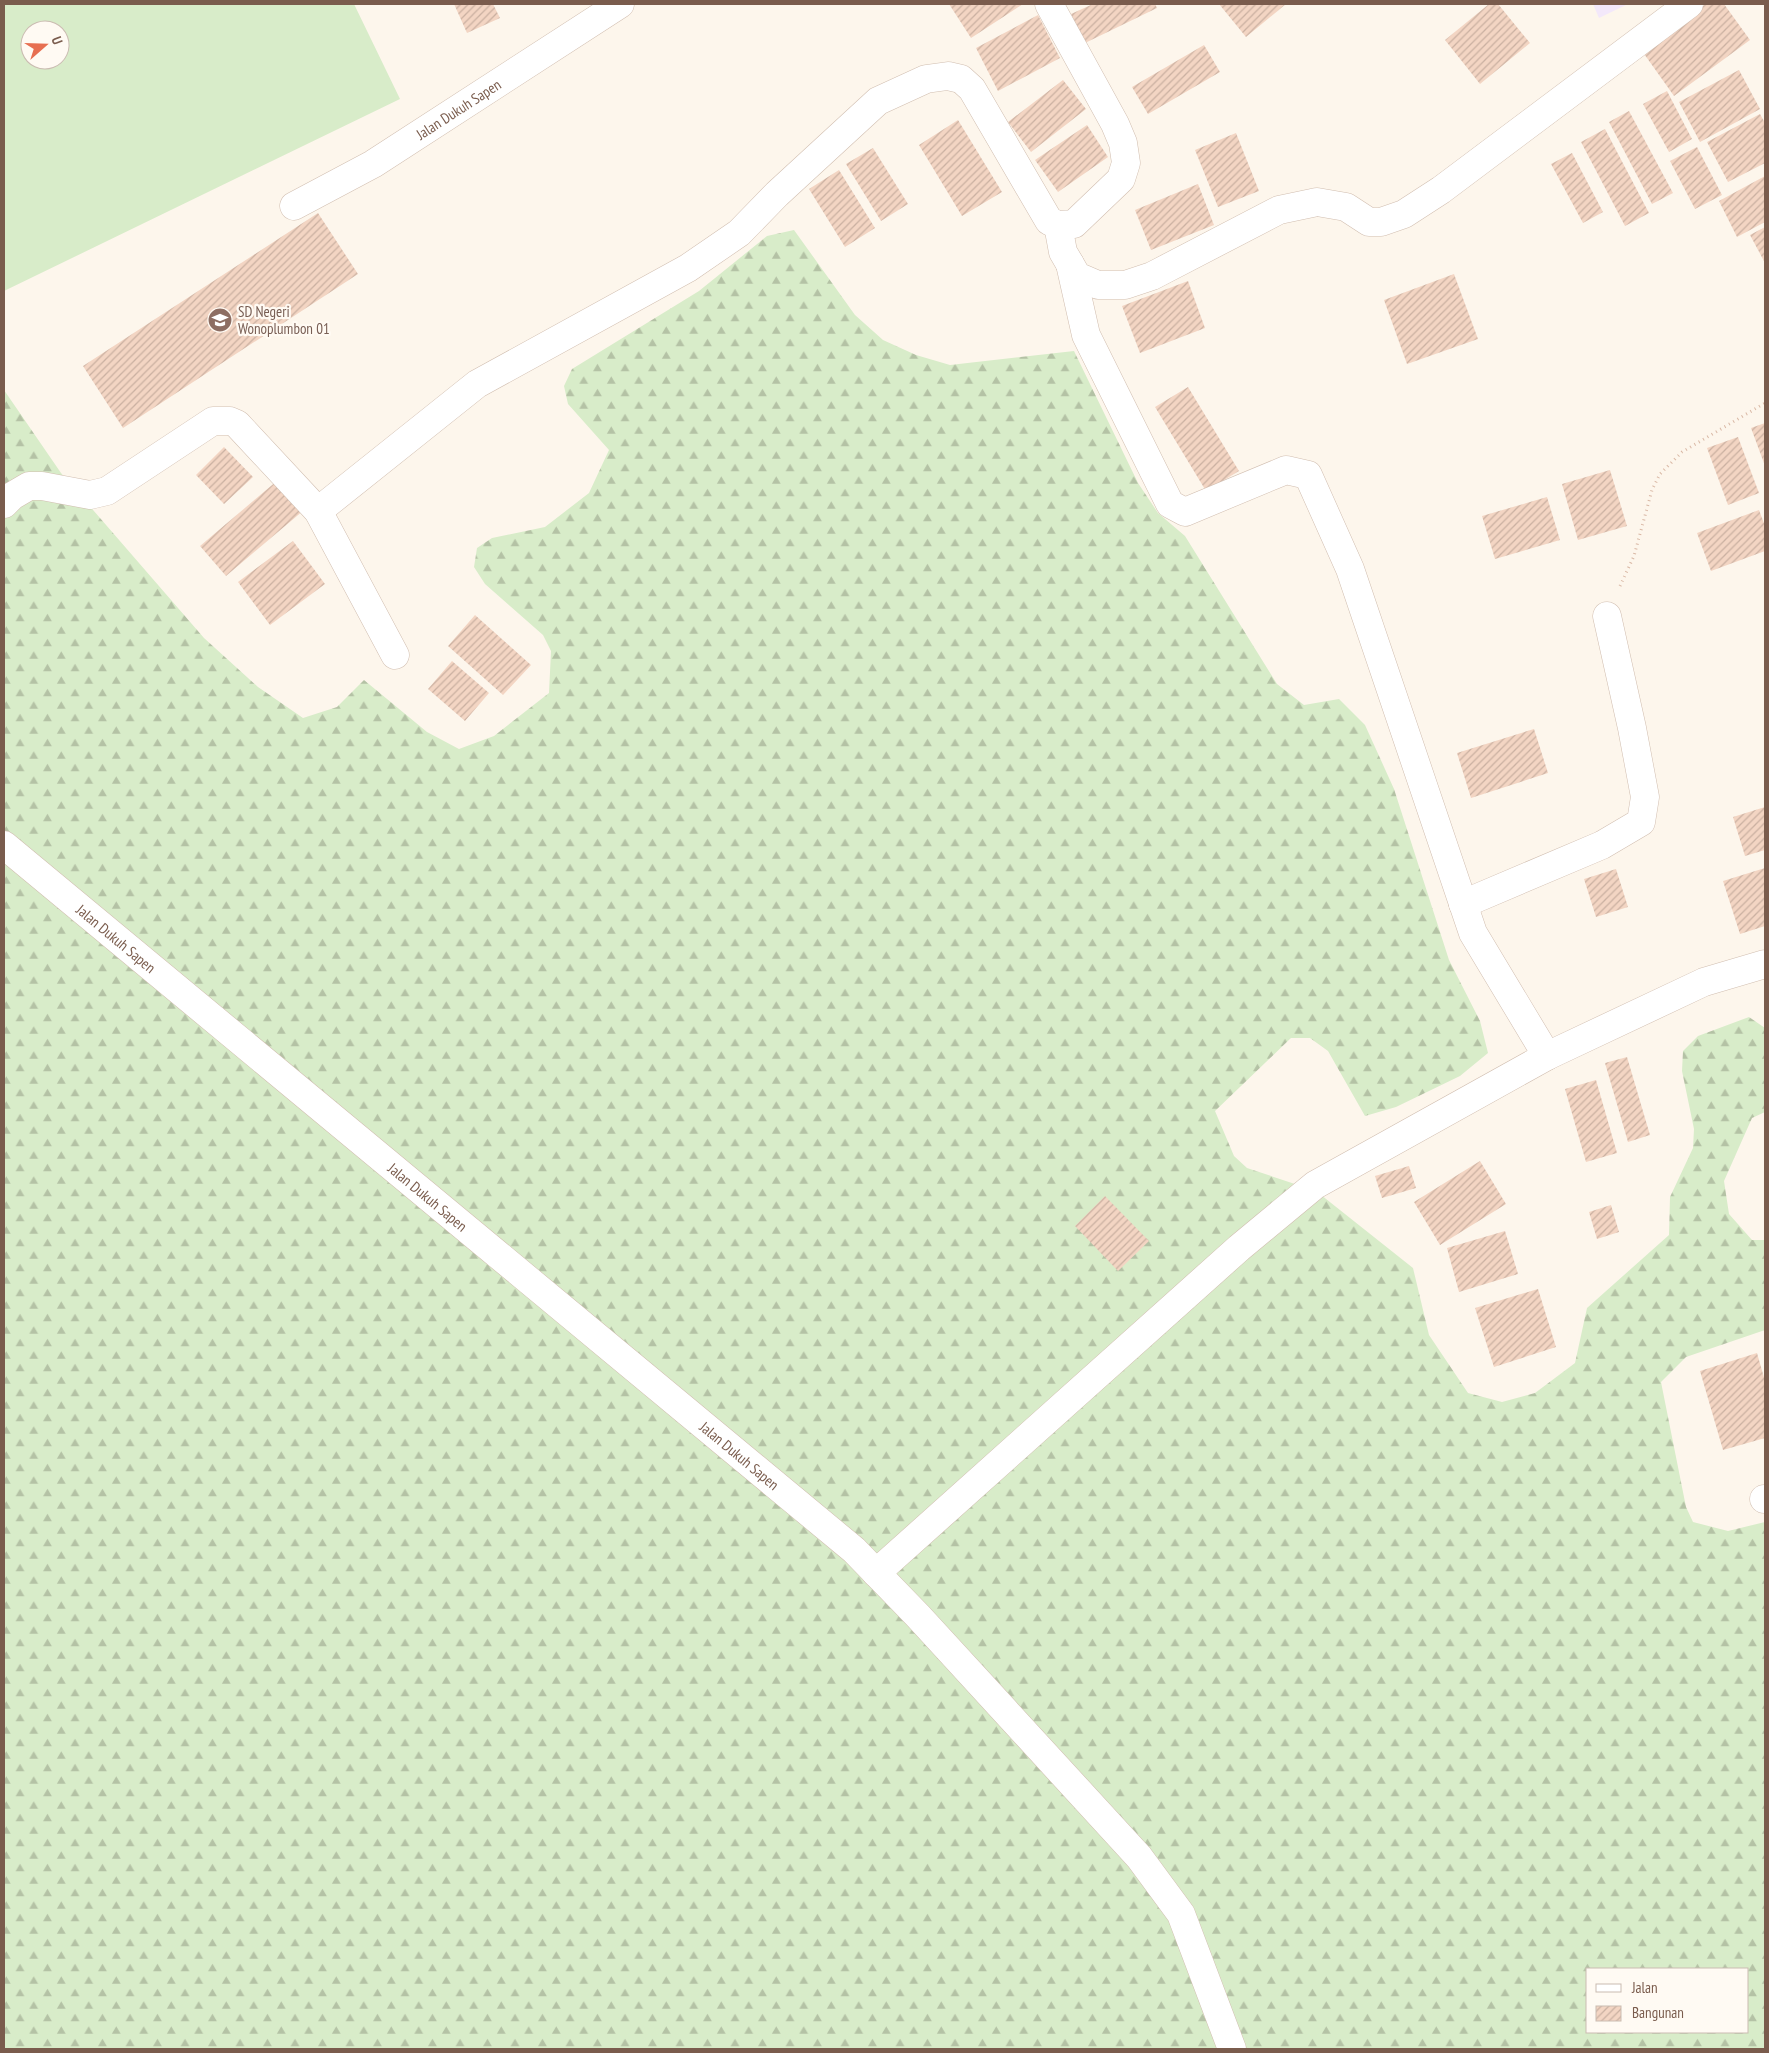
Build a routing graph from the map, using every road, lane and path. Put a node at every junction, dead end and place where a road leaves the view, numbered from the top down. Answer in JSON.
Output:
{"nodes":[{"id":1,"x":620,"y":4,"type":"edge"},
{"id":2,"x":1049,"y":4,"type":"edge"},
{"id":3,"x":1689,"y":4,"type":"edge"},
{"id":4,"x":294,"y":206,"type":"dead end"},
{"id":5,"x":1058,"y":225,"type":"junction"},
{"id":6,"x":1070,"y":264,"type":"junction"},
{"id":7,"x":1765,"y":403,"type":"edge"},
{"id":8,"x":4,"y":504,"type":"edge"},
{"id":9,"x":318,"y":511,"type":"junction"},
{"id":10,"x":1607,"y":616,"type":"joint"},
{"id":11,"x":396,"y":655,"type":"dead end"},
{"id":12,"x":4,"y":845,"type":"edge"},
{"id":13,"x":1463,"y":904,"type":"junction"},
{"id":14,"x":1765,"y":964,"type":"edge"},
{"id":15,"x":1547,"y":1056,"type":"junction"},
{"id":16,"x":876,"y":1573,"type":"junction"},
{"id":17,"x":1232,"y":2049,"type":"edge"}],
"edges":[{"from":1,"to":4,"type":"street","name":"Jalan Dukuh Sapen"},
{"from":2,"to":5,"type":"street"},
{"from":3,"to":6,"type":"street"},
{"from":5,"to":6,"type":"street"},
{"from":5,"to":9,"type":"street"},
{"from":6,"to":13,"type":"street"},
{"from":7,"to":10,"type":"path"},
{"from":8,"to":9,"type":"street"},
{"from":9,"to":11,"type":"street"},
{"from":10,"to":13,"type":"street"},
{"from":12,"to":16,"type":"street","name":"Jalan Dukuh Sapen"},
{"from":13,"to":15,"type":"street"},
{"from":14,"to":15,"type":"street"},
{"from":15,"to":16,"type":"street"},
{"from":16,"to":17,"type":"street","name":"Jalan Dukuh Sapen"}]}
